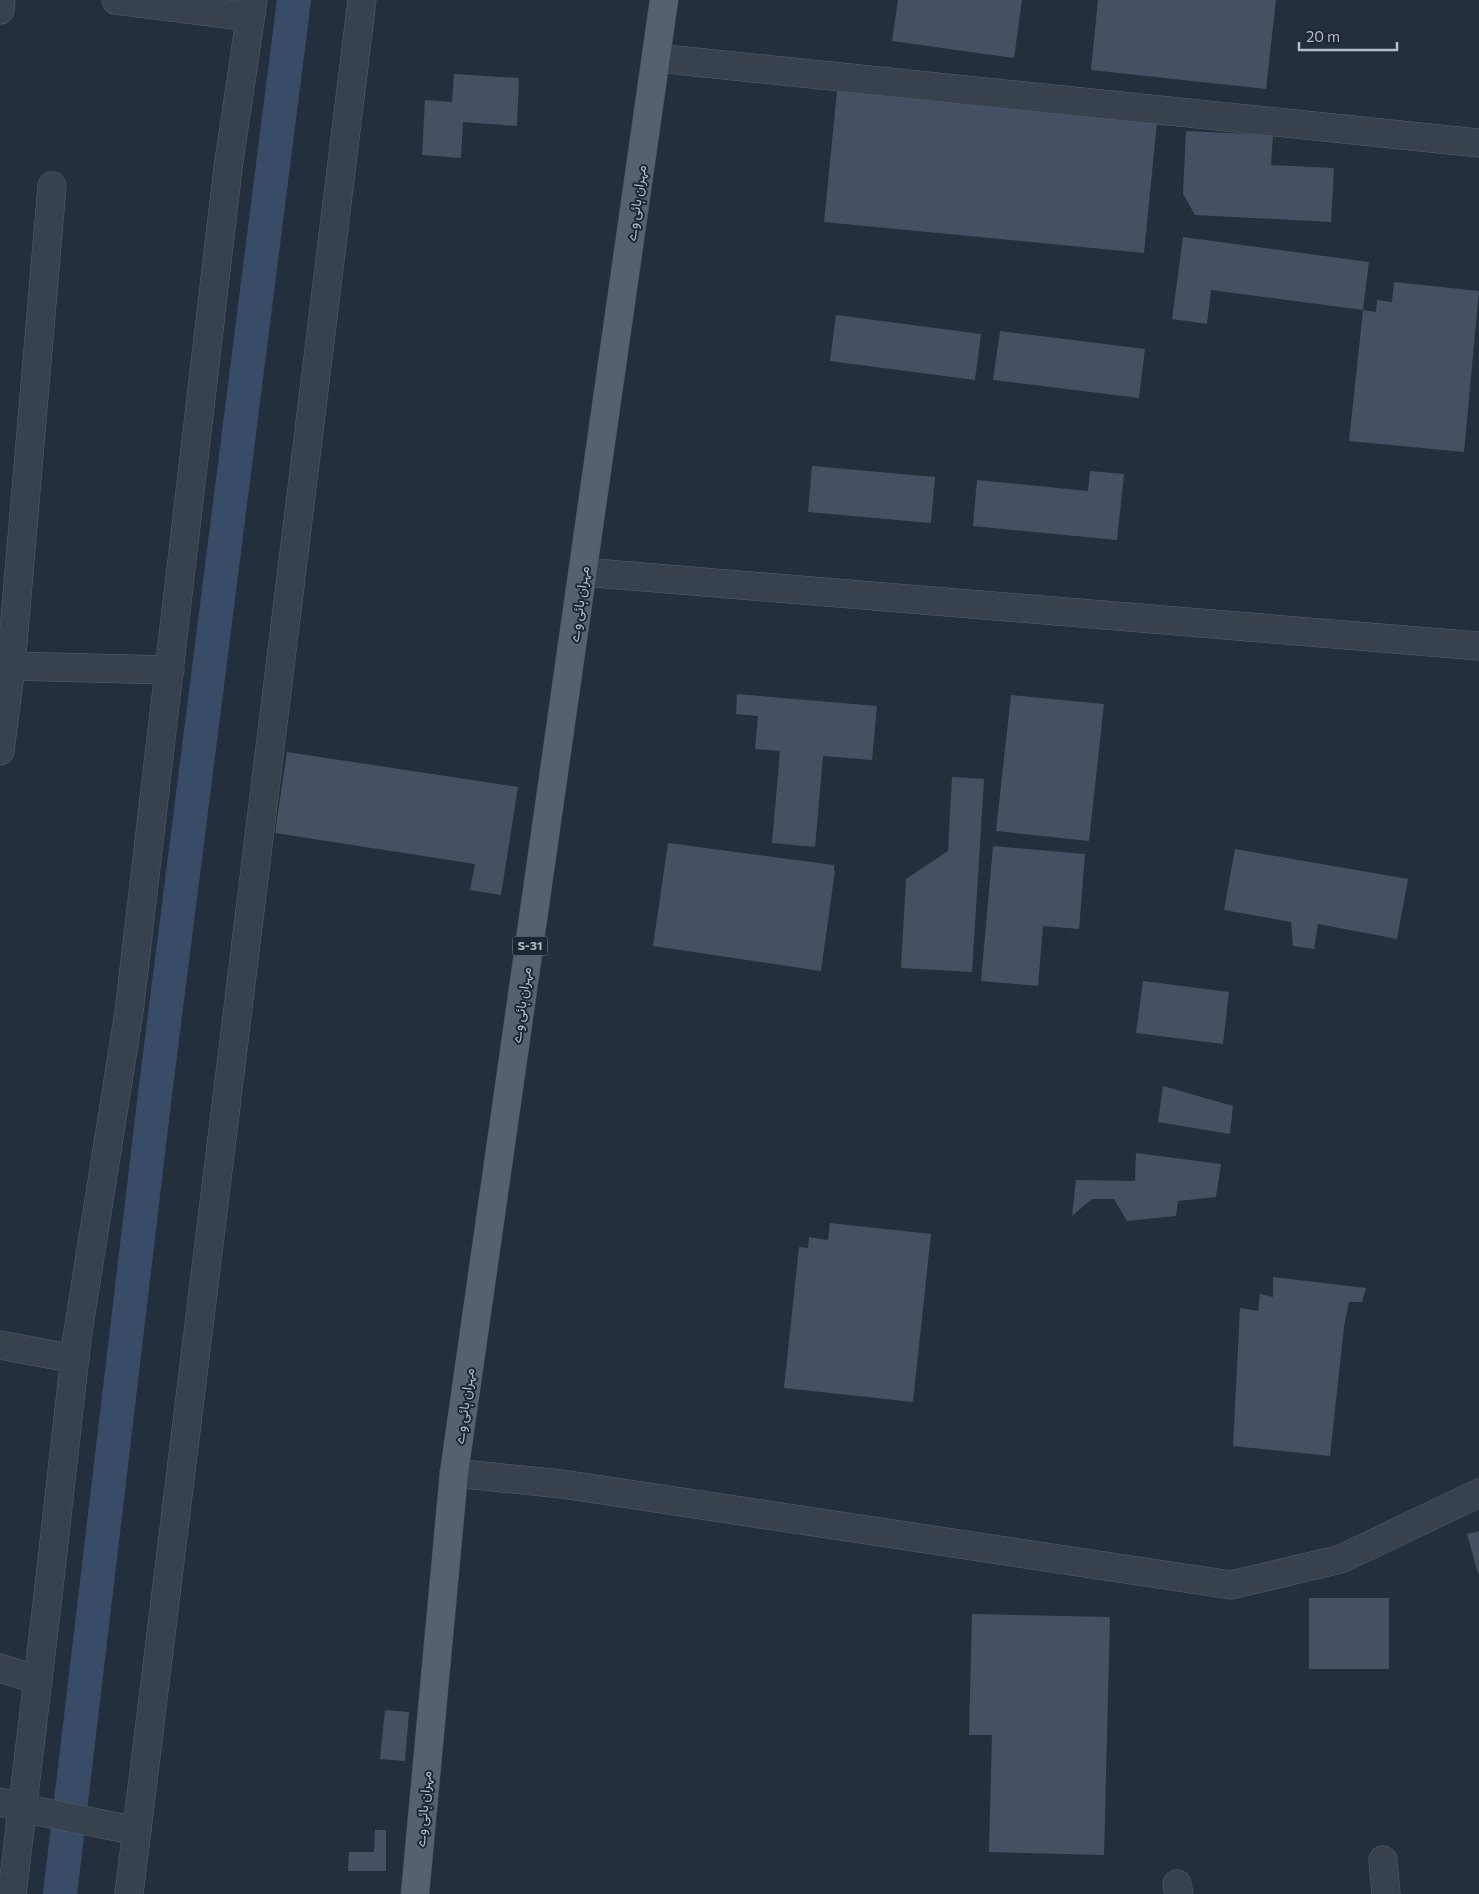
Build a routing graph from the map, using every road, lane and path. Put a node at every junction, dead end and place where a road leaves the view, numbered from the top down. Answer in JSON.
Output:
{"nodes":[{"id":1,"x":1,"y":0,"type":"edge"},
{"id":2,"x":116,"y":0,"type":"edge"},
{"id":3,"x":362,"y":0,"type":"edge"},
{"id":4,"x":664,"y":0,"type":"edge"},
{"id":5,"x":251,"y":8,"type":"edge"},
{"id":6,"x":0,"y":10,"type":"edge"},
{"id":7,"x":657,"y":58,"type":"junction"},
{"id":8,"x":1479,"y":143,"type":"edge"},
{"id":9,"x":52,"y":186,"type":"dead end"},
{"id":10,"x":583,"y":572,"type":"junction"},
{"id":11,"x":1479,"y":646,"type":"edge"},
{"id":12,"x":5,"y":665,"type":"edge"},
{"id":13,"x":170,"y":670,"type":"junction"},
{"id":14,"x":0,"y":751,"type":"edge"},
{"id":15,"x":0,"y":1345,"type":"edge"},
{"id":16,"x":75,"y":1359,"type":"junction"},
{"id":17,"x":454,"y":1473,"type":"junction"},
{"id":18,"x":1479,"y":1493,"type":"edge"},
{"id":19,"x":0,"y":1668,"type":"edge"},
{"id":20,"x":38,"y":1680,"type":"junction"},
{"id":21,"x":11,"y":1805,"type":"edge"},
{"id":22,"x":137,"y":1831,"type":"junction"},
{"id":23,"x":1383,"y":1860,"type":"dead end"},
{"id":24,"x":12,"y":1894,"type":"edge"},
{"id":25,"x":129,"y":1894,"type":"edge"},
{"id":26,"x":415,"y":1894,"type":"edge"},
{"id":27,"x":1386,"y":1894,"type":"edge"}],
"edges":[{"from":1,"to":6,"type":"street"},
{"from":2,"to":5,"type":"street"},
{"from":3,"to":22,"type":"street"},
{"from":4,"to":7,"type":"main road","name":"مہران ہائی وے","number":"S-31"},
{"from":5,"to":13,"type":"street"},
{"from":7,"to":8,"type":"street"},
{"from":7,"to":10,"type":"main road","name":"مہران ہائی وے","number":"S-31"},
{"from":9,"to":12,"type":"street"},
{"from":10,"to":11,"type":"street"},
{"from":10,"to":17,"type":"main road","name":"مہران ہائی وے","number":"S-31"},
{"from":12,"to":13,"type":"street"},
{"from":12,"to":14,"type":"street"},
{"from":13,"to":16,"type":"street"},
{"from":15,"to":16,"type":"street"},
{"from":16,"to":20,"type":"street"},
{"from":17,"to":18,"type":"street"},
{"from":17,"to":26,"type":"main road","name":"مہران ہائی وے","number":"S-31"},
{"from":19,"to":20,"type":"street"},
{"from":20,"to":21,"type":"street"},
{"from":21,"to":22,"type":"street"},
{"from":21,"to":24,"type":"street"},
{"from":22,"to":25,"type":"street"},
{"from":23,"to":27,"type":"street"}]}
